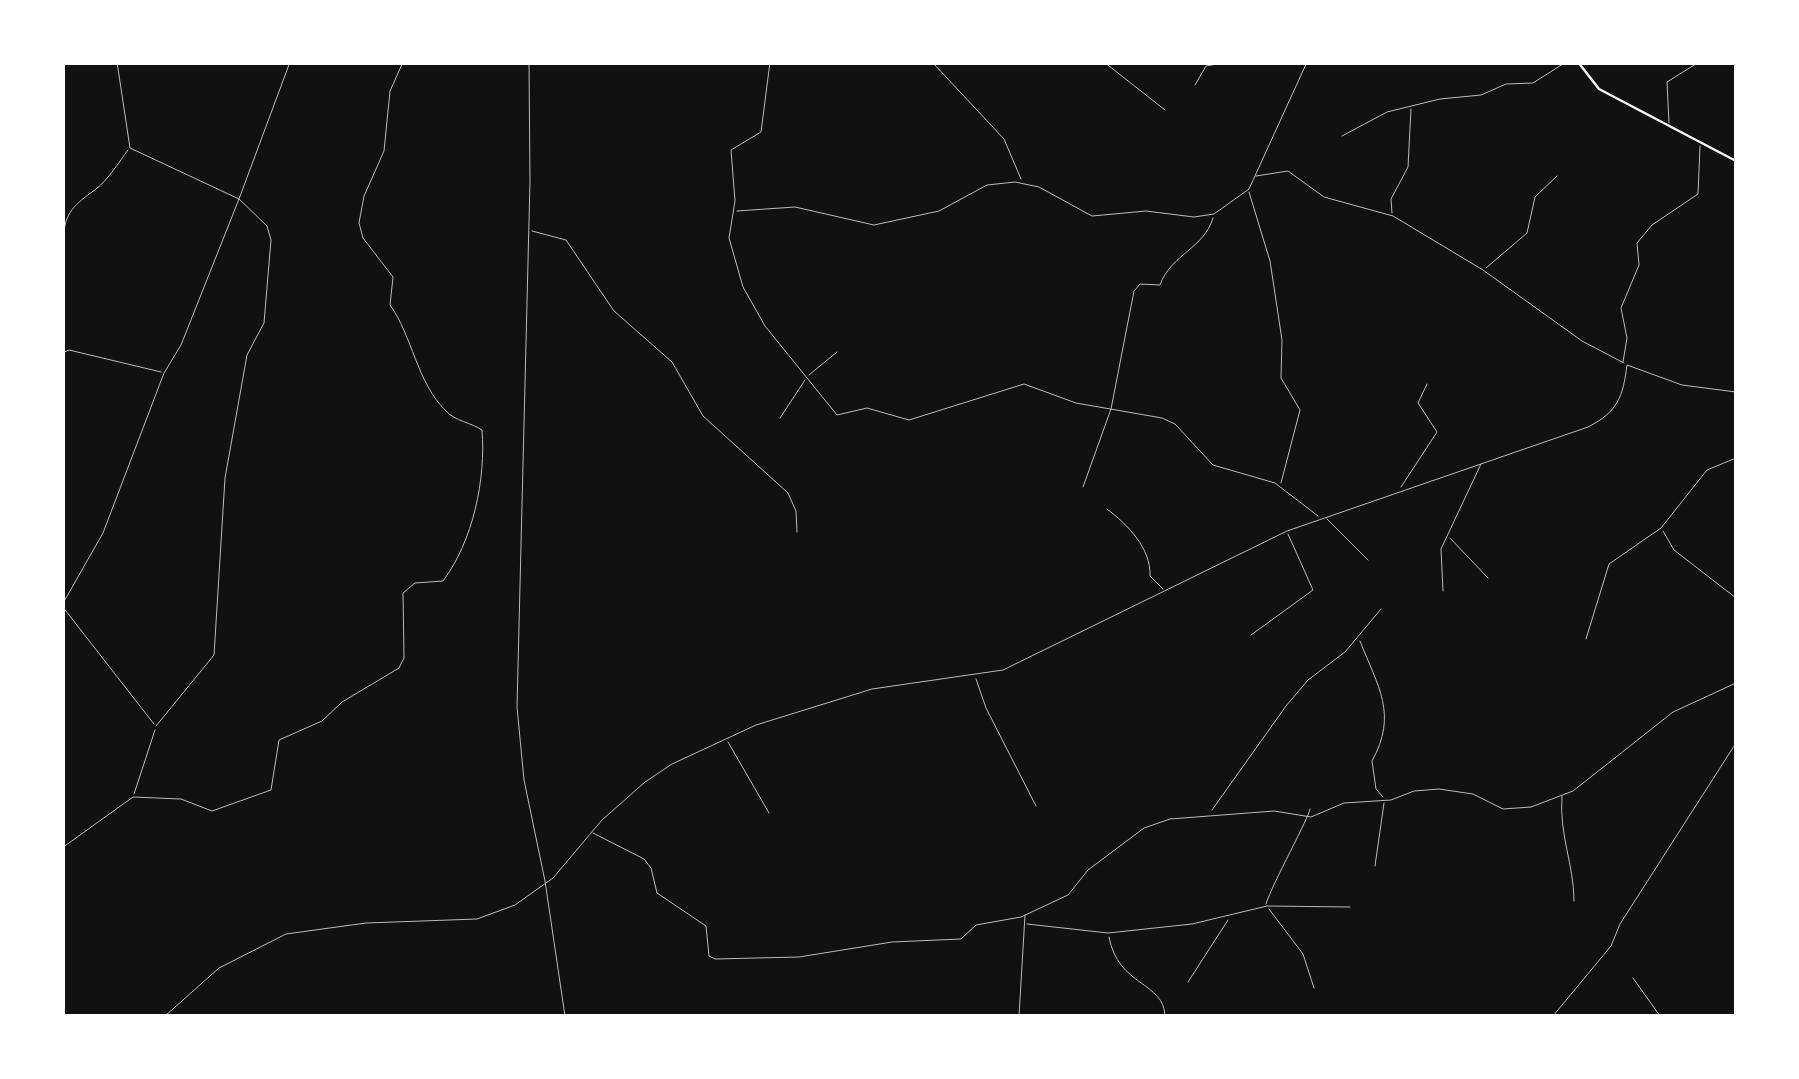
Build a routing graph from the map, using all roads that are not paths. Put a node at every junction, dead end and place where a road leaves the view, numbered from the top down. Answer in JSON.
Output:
{"nodes":[{"id":1,"x":117,"y":62,"type":"edge"},
{"id":2,"x":290,"y":62,"type":"edge"},
{"id":3,"x":403,"y":62,"type":"edge"},
{"id":4,"x":529,"y":62,"type":"edge"},
{"id":5,"x":770,"y":62,"type":"edge"},
{"id":6,"x":932,"y":62,"type":"edge"},
{"id":7,"x":1104,"y":62,"type":"edge"},
{"id":8,"x":1228,"y":62,"type":"edge"},
{"id":9,"x":1307,"y":62,"type":"edge"},
{"id":10,"x":1566,"y":62,"type":"edge"},
{"id":11,"x":1578,"y":62,"type":"edge"},
{"id":12,"x":1699,"y":62,"type":"edge"},
{"id":13,"x":1196,"y":85,"type":"dead end"},
{"id":14,"x":1411,"y":107,"type":"junction"},
{"id":15,"x":1164,"y":110,"type":"dead end"},
{"id":16,"x":1669,"y":126,"type":"junction"},
{"id":17,"x":1342,"y":136,"type":"dead end"},
{"id":18,"x":1700,"y":143,"type":"junction"},
{"id":19,"x":130,"y":148,"type":"junction"},
{"id":20,"x":1736,"y":161,"type":"edge"},
{"id":21,"x":1255,"y":176,"type":"junction"},
{"id":22,"x":1557,"y":176,"type":"dead end"},
{"id":23,"x":1022,"y":182,"type":"junction"},
{"id":24,"x":1249,"y":189,"type":"junction"},
{"id":25,"x":240,"y":199,"type":"junction"},
{"id":26,"x":734,"y":211,"type":"junction"},
{"id":27,"x":1214,"y":214,"type":"junction"},
{"id":28,"x":1393,"y":216,"type":"junction"},
{"id":29,"x":529,"y":231,"type":"junction"},
{"id":30,"x":64,"y":234,"type":"edge"},
{"id":31,"x":1483,"y":270,"type":"junction"},
{"id":32,"x":837,"y":352,"type":"dead end"},
{"id":33,"x":62,"y":353,"type":"edge"},
{"id":34,"x":1622,"y":362,"type":"junction"},
{"id":35,"x":1627,"y":365,"type":"junction"},
{"id":36,"x":164,"y":373,"type":"junction"},
{"id":37,"x":808,"y":378,"type":"junction"},
{"id":38,"x":1427,"y":384,"type":"dead end"},
{"id":39,"x":1736,"y":392,"type":"edge"},
{"id":40,"x":1111,"y":409,"type":"junction"},
{"id":41,"x":780,"y":418,"type":"dead end"},
{"id":42,"x":1736,"y":458,"type":"edge"},
{"id":43,"x":1482,"y":461,"type":"junction"},
{"id":44,"x":1280,"y":486,"type":"junction"},
{"id":45,"x":1083,"y":488,"type":"dead end"},
{"id":46,"x":1400,"y":490,"type":"junction"},
{"id":47,"x":1107,"y":509,"type":"dead end"},
{"id":48,"x":1323,"y":518,"type":"junction"},
{"id":49,"x":1661,"y":528,"type":"junction"},
{"id":50,"x":1287,"y":530,"type":"junction"},
{"id":51,"x":798,"y":532,"type":"dead end"},
{"id":52,"x":1448,"y":536,"type":"junction"},
{"id":53,"x":1368,"y":560,"type":"dead end"},
{"id":54,"x":1488,"y":578,"type":"dead end"},
{"id":55,"x":1443,"y":591,"type":"dead end"},
{"id":56,"x":1164,"y":592,"type":"junction"},
{"id":57,"x":1736,"y":598,"type":"edge"},
{"id":58,"x":62,"y":606,"type":"edge"},
{"id":59,"x":1381,"y":609,"type":"dead end"},
{"id":60,"x":1251,"y":635,"type":"dead end"},
{"id":61,"x":1358,"y":638,"type":"junction"},
{"id":62,"x":1586,"y":639,"type":"dead end"},
{"id":63,"x":975,"y":676,"type":"junction"},
{"id":64,"x":1736,"y":683,"type":"edge"},
{"id":65,"x":156,"y":726,"type":"junction"},
{"id":66,"x":726,"y":740,"type":"junction"},
{"id":67,"x":1736,"y":743,"type":"edge"},
{"id":68,"x":1562,"y":795,"type":"junction"},
{"id":69,"x":132,"y":798,"type":"junction"},
{"id":70,"x":1384,"y":800,"type":"junction"},
{"id":71,"x":1036,"y":806,"type":"dead end"},
{"id":72,"x":1310,"y":809,"type":"dead end"},
{"id":73,"x":769,"y":813,"type":"dead end"},
{"id":74,"x":1210,"y":813,"type":"junction"},
{"id":75,"x":1311,"y":817,"type":"junction"},
{"id":76,"x":591,"y":832,"type":"junction"},
{"id":77,"x":62,"y":848,"type":"edge"},
{"id":78,"x":1375,"y":866,"type":"dead end"},
{"id":79,"x":545,"y":881,"type":"junction"},
{"id":80,"x":1574,"y":901,"type":"dead end"},
{"id":81,"x":1266,"y":906,"type":"junction"},
{"id":82,"x":1350,"y":907,"type":"dead end"},
{"id":83,"x":1025,"y":915,"type":"junction"},
{"id":84,"x":1229,"y":917,"type":"junction"},
{"id":85,"x":1027,"y":924,"type":"junction"},
{"id":86,"x":1108,"y":933,"type":"junction"},
{"id":87,"x":1633,"y":978,"type":"dead end"},
{"id":88,"x":1188,"y":982,"type":"dead end"},
{"id":89,"x":1314,"y":988,"type":"dead end"},
{"id":90,"x":170,"y":1015,"type":"edge"},
{"id":91,"x":165,"y":1016,"type":"edge"},
{"id":92,"x":565,"y":1016,"type":"edge"},
{"id":93,"x":1019,"y":1016,"type":"edge"},
{"id":94,"x":1164,"y":1016,"type":"edge"},
{"id":95,"x":1553,"y":1016,"type":"edge"},
{"id":96,"x":1660,"y":1016,"type":"edge"}],
"edges":[{"from":1,"to":19,"type":"street"},
{"from":2,"to":25,"type":"street"},
{"from":3,"to":69,"type":"street"},
{"from":4,"to":29,"type":"street"},
{"from":5,"to":26,"type":"street"},
{"from":6,"to":23,"type":"street"},
{"from":7,"to":15,"type":"street"},
{"from":8,"to":13,"type":"street"},
{"from":9,"to":21,"type":"street"},
{"from":10,"to":14,"type":"street"},
{"from":11,"to":16,"type":"main road"},
{"from":12,"to":16,"type":"street"},
{"from":14,"to":17,"type":"street"},
{"from":14,"to":28,"type":"street"},
{"from":16,"to":18,"type":"main road"},
{"from":18,"to":20,"type":"main road"},
{"from":18,"to":34,"type":"street"},
{"from":19,"to":25,"type":"street"},
{"from":19,"to":30,"type":"street"},
{"from":21,"to":24,"type":"street"},
{"from":21,"to":28,"type":"street"},
{"from":22,"to":31,"type":"street"},
{"from":23,"to":26,"type":"street"},
{"from":23,"to":27,"type":"street"},
{"from":24,"to":27,"type":"street"},
{"from":24,"to":44,"type":"street"},
{"from":25,"to":36,"type":"street"},
{"from":25,"to":65,"type":"street"},
{"from":26,"to":37,"type":"street"},
{"from":27,"to":40,"type":"street"},
{"from":28,"to":31,"type":"street"},
{"from":29,"to":51,"type":"street"},
{"from":29,"to":79,"type":"street"},
{"from":31,"to":34,"type":"street"},
{"from":32,"to":37,"type":"street"},
{"from":33,"to":36,"type":"street"},
{"from":34,"to":35,"type":"street"},
{"from":35,"to":39,"type":"street"},
{"from":35,"to":43,"type":"street"},
{"from":36,"to":58,"type":"street"},
{"from":37,"to":40,"type":"street"},
{"from":37,"to":41,"type":"street"},
{"from":38,"to":46,"type":"street"},
{"from":40,"to":44,"type":"street"},
{"from":40,"to":45,"type":"street"},
{"from":42,"to":49,"type":"street"},
{"from":43,"to":46,"type":"street"},
{"from":43,"to":52,"type":"street"},
{"from":44,"to":48,"type":"street"},
{"from":46,"to":48,"type":"street"},
{"from":47,"to":56,"type":"street"},
{"from":48,"to":50,"type":"street"},
{"from":48,"to":53,"type":"street"},
{"from":49,"to":57,"type":"street"},
{"from":49,"to":62,"type":"street"},
{"from":50,"to":56,"type":"street"},
{"from":50,"to":60,"type":"street"},
{"from":52,"to":54,"type":"street"},
{"from":52,"to":55,"type":"street"},
{"from":56,"to":63,"type":"street"},
{"from":58,"to":65,"type":"street"},
{"from":59,"to":61,"type":"street"},
{"from":61,"to":70,"type":"street"},
{"from":61,"to":74,"type":"street"},
{"from":63,"to":66,"type":"street"},
{"from":63,"to":71,"type":"street"},
{"from":64,"to":68,"type":"street"},
{"from":65,"to":69,"type":"street"},
{"from":66,"to":73,"type":"street"},
{"from":66,"to":76,"type":"street"},
{"from":67,"to":95,"type":"street"},
{"from":68,"to":70,"type":"street"},
{"from":68,"to":80,"type":"street"},
{"from":69,"to":77,"type":"street"},
{"from":70,"to":75,"type":"street"},
{"from":70,"to":78,"type":"street"},
{"from":72,"to":75,"type":"street"},
{"from":74,"to":75,"type":"street"},
{"from":74,"to":83,"type":"street"},
{"from":75,"to":81,"type":"street"},
{"from":76,"to":79,"type":"street"},
{"from":76,"to":83,"type":"street"},
{"from":79,"to":90,"type":"street"},
{"from":79,"to":92,"type":"street"},
{"from":81,"to":82,"type":"street"},
{"from":81,"to":84,"type":"street"},
{"from":81,"to":89,"type":"street"},
{"from":83,"to":85,"type":"street"},
{"from":84,"to":86,"type":"street"},
{"from":84,"to":88,"type":"street"},
{"from":85,"to":86,"type":"street"},
{"from":85,"to":93,"type":"street"},
{"from":86,"to":94,"type":"street"},
{"from":87,"to":96,"type":"street"},
{"from":90,"to":91,"type":"street"}]}
